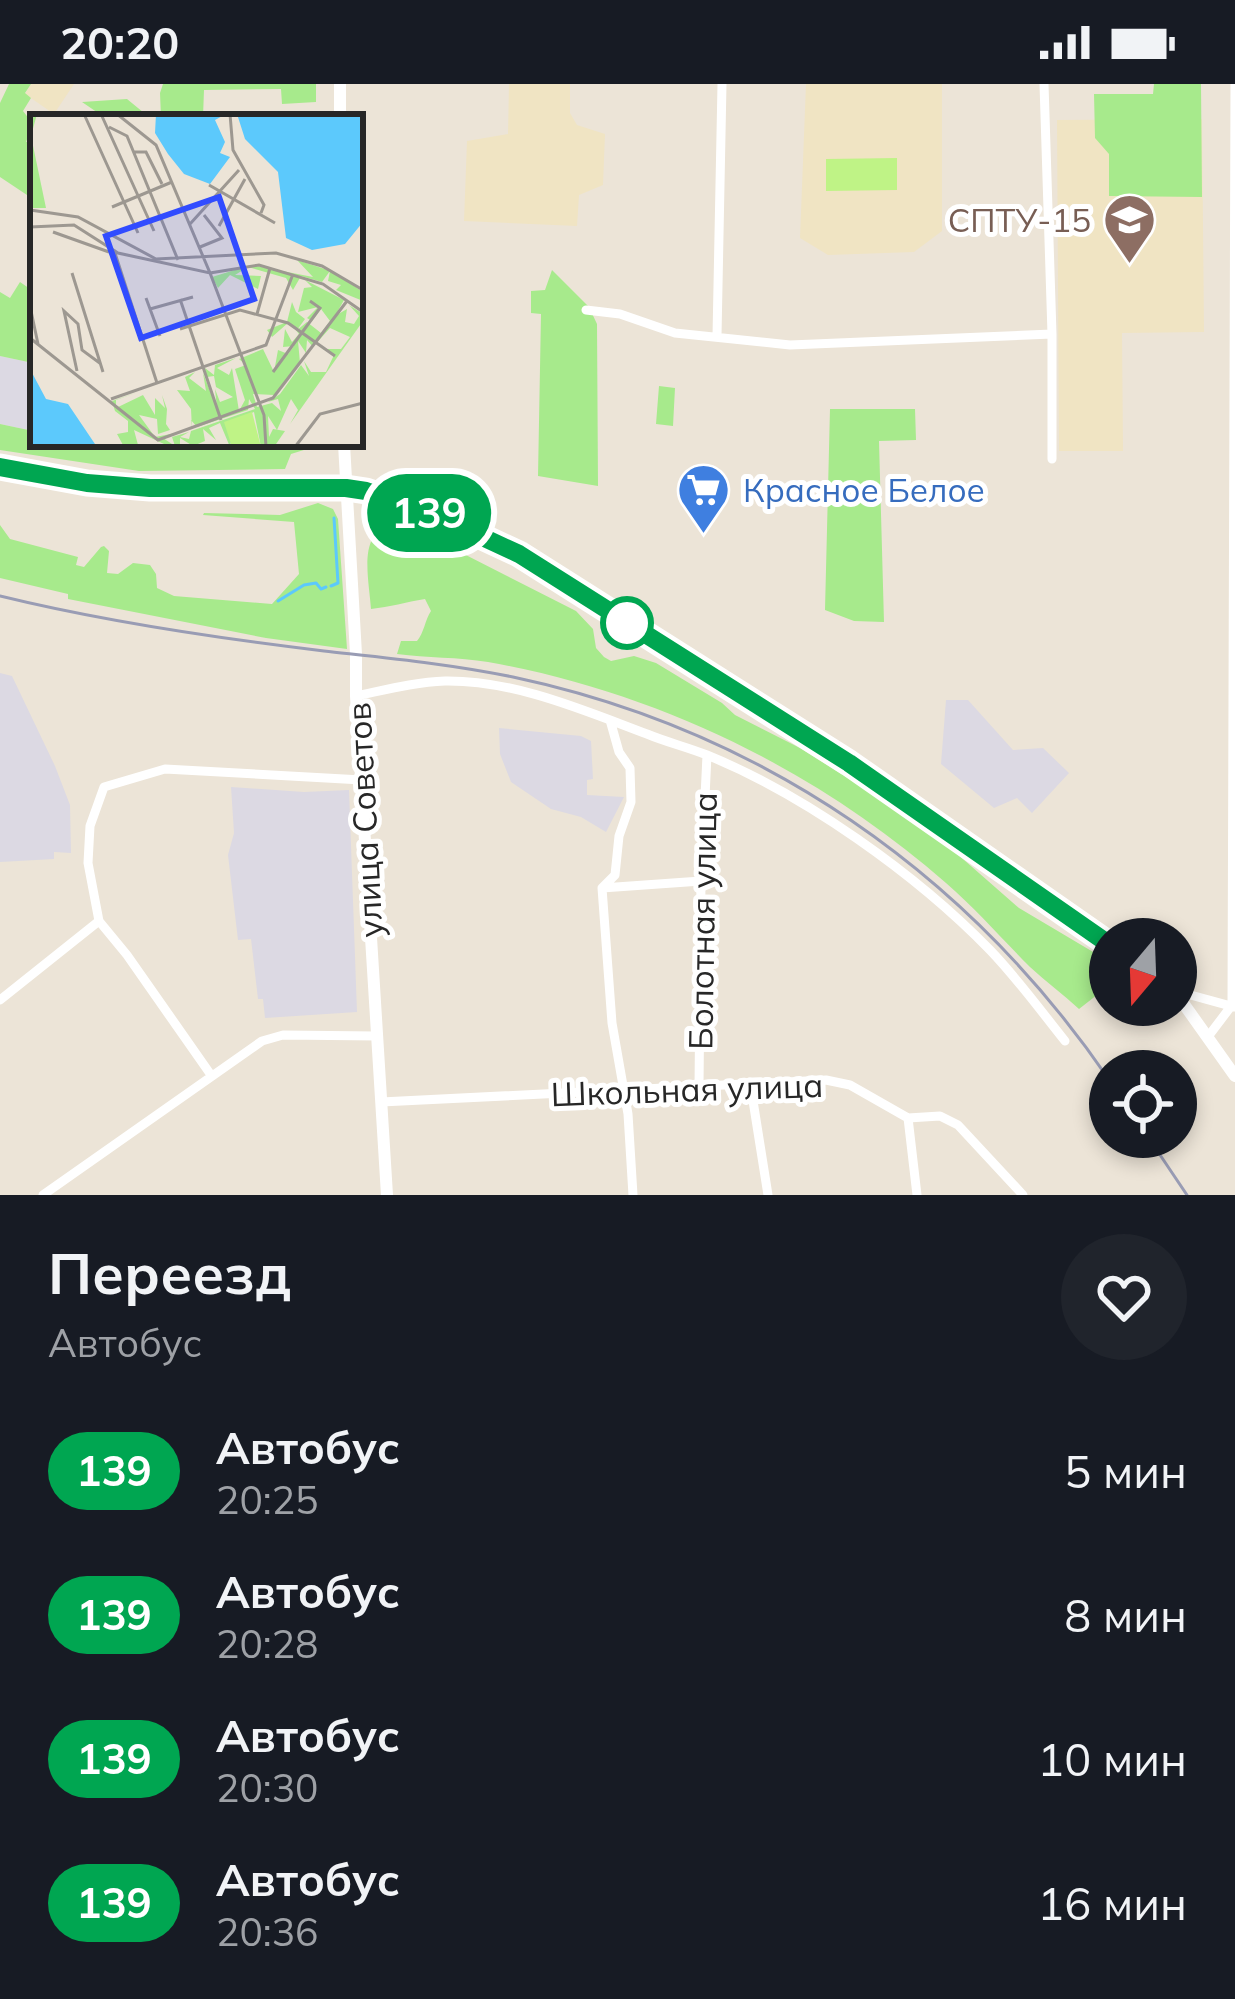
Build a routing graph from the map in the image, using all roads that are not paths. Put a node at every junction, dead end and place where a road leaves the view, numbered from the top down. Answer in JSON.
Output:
{"nodes":[{"id":1,"x":722,"y":84,"type":"edge"},
{"id":2,"x":1044,"y":84,"type":"edge"},
{"id":3,"x":1235,"y":84,"type":"edge"},
{"id":4,"x":586,"y":310,"type":"dead end"},
{"id":5,"x":1052,"y":334,"type":"junction"},
{"id":6,"x":717,"y":336,"type":"junction"},
{"id":7,"x":344,"y":447,"type":"edge"},
{"id":8,"x":1052,"y":459,"type":"dead end"},
{"id":9,"x":0,"y":467,"type":"edge"},
{"id":10,"x":346,"y":488,"type":"junction"},
{"id":11,"x":356,"y":696,"type":"junction"},
{"id":12,"x":610,"y":719,"type":"junction"},
{"id":13,"x":707,"y":755,"type":"junction"},
{"id":14,"x":362,"y":780,"type":"junction"},
{"id":15,"x":701,"y":881,"type":"junction"},
{"id":16,"x":602,"y":888,"type":"junction"},
{"id":17,"x":99,"y":922,"type":"junction"},
{"id":18,"x":1089,"y":930,"type":"edge"},
{"id":19,"x":1197,"y":997,"type":"edge"},
{"id":20,"x":0,"y":1000,"type":"edge"},
{"id":21,"x":1234,"y":1006,"type":"edge"},
{"id":22,"x":1197,"y":1022,"type":"edge"},
{"id":23,"x":376,"y":1036,"type":"junction"},
{"id":24,"x":1208,"y":1038,"type":"junction"},
{"id":25,"x":1065,"y":1041,"type":"dead end"},
{"id":26,"x":211,"y":1075,"type":"junction"},
{"id":27,"x":1235,"y":1076,"type":"edge"},
{"id":28,"x":750,"y":1082,"type":"junction"},
{"id":29,"x":699,"y":1087,"type":"junction"},
{"id":30,"x":622,"y":1090,"type":"junction"},
{"id":31,"x":381,"y":1102,"type":"junction"},
{"id":32,"x":908,"y":1118,"type":"junction"},
{"id":33,"x":43,"y":1195,"type":"edge"},
{"id":34,"x":387,"y":1195,"type":"edge"},
{"id":35,"x":633,"y":1195,"type":"edge"},
{"id":36,"x":768,"y":1195,"type":"edge"},
{"id":37,"x":917,"y":1195,"type":"edge"},
{"id":38,"x":1023,"y":1195,"type":"edge"}],
"edges":[{"from":1,"to":6,"type":"street"},
{"from":2,"to":5,"type":"street"},
{"from":3,"to":21,"type":"street"},
{"from":4,"to":6,"type":"street"},
{"from":5,"to":6,"type":"street"},
{"from":5,"to":8,"type":"street"},
{"from":7,"to":10,"type":"main road","name":"улица Советов"},
{"from":9,"to":10,"type":"main road"},
{"from":10,"to":11,"type":"main road","name":"улица Советов"},
{"from":10,"to":18,"type":"main road"},
{"from":11,"to":12,"type":"street"},
{"from":11,"to":14,"type":"main road","name":"улица Советов"},
{"from":12,"to":13,"type":"street"},
{"from":12,"to":16,"type":"street"},
{"from":13,"to":15,"type":"street","name":"Болотная улица"},
{"from":13,"to":25,"type":"street"},
{"from":14,"to":17,"type":"street"},
{"from":14,"to":23,"type":"main road","name":"улица Советов"},
{"from":15,"to":16,"type":"street"},
{"from":15,"to":29,"type":"street","name":"Болотная улица"},
{"from":16,"to":30,"type":"street"},
{"from":17,"to":20,"type":"street"},
{"from":17,"to":26,"type":"street"},
{"from":19,"to":21,"type":"street"},
{"from":21,"to":24,"type":"street"},
{"from":22,"to":24,"type":"main road"},
{"from":23,"to":26,"type":"street"},
{"from":23,"to":31,"type":"main road","name":"улица Советов"},
{"from":24,"to":27,"type":"main road"},
{"from":26,"to":33,"type":"street"},
{"from":28,"to":29,"type":"street","name":"Школьная улица"},
{"from":28,"to":32,"type":"street","name":"Школьная улица"},
{"from":28,"to":36,"type":"street","name":"Болотная улица"},
{"from":29,"to":30,"type":"street","name":"Школьная улица"},
{"from":30,"to":31,"type":"street","name":"Школьная улица"},
{"from":30,"to":35,"type":"street"},
{"from":31,"to":34,"type":"main road","name":"улица Советов"},
{"from":32,"to":37,"type":"street"},
{"from":32,"to":38,"type":"street","name":"Школьная улица"}]}
